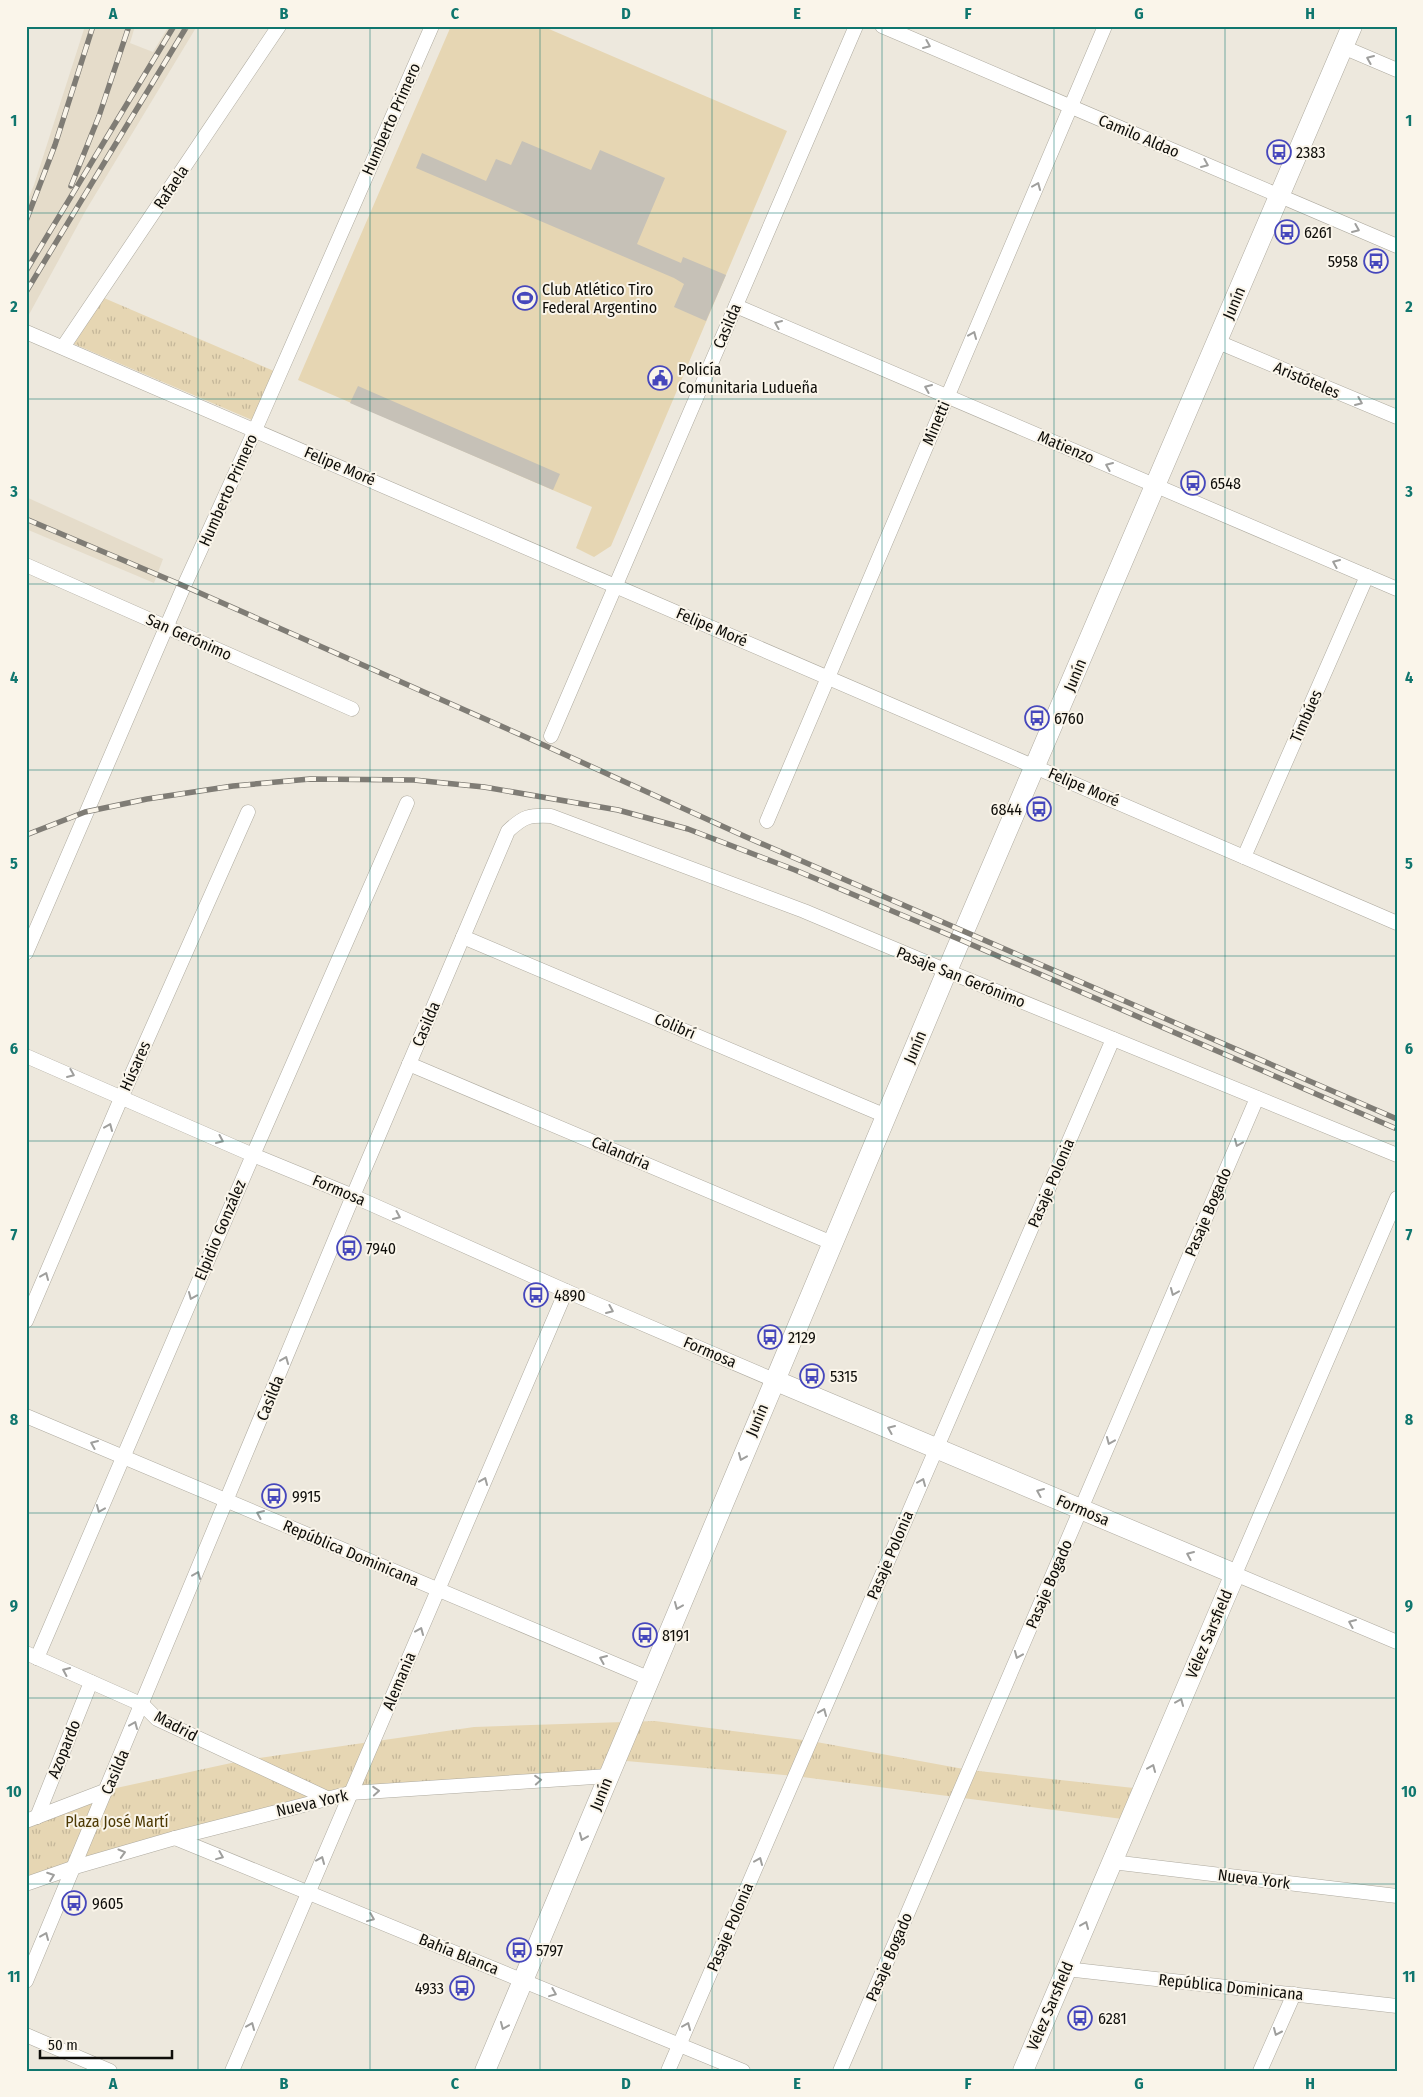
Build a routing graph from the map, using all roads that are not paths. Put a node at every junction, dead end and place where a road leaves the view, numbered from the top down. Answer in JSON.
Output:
{"nodes":[{"id":1,"x":279,"y":26,"type":"edge"},
{"id":2,"x":432,"y":26,"type":"edge"},
{"id":3,"x":856,"y":26,"type":"edge"},
{"id":4,"x":882,"y":26,"type":"edge"},
{"id":5,"x":1105,"y":26,"type":"edge"},
{"id":6,"x":1352,"y":26,"type":"edge"},
{"id":7,"x":1343,"y":48,"type":"junction"},
{"id":8,"x":1397,"y":70,"type":"edge"},
{"id":9,"x":1070,"y":107,"type":"junction"},
{"id":10,"x":1280,"y":196,"type":"junction"},
{"id":11,"x":1397,"y":246,"type":"edge"},
{"id":12,"x":736,"y":306,"type":"junction"},
{"id":13,"x":26,"y":332,"type":"edge"},
{"id":14,"x":1218,"y":342,"type":"junction"},
{"id":15,"x":62,"y":347,"type":"junction"},
{"id":16,"x":948,"y":396,"type":"junction"},
{"id":17,"x":1397,"y":417,"type":"edge"},
{"id":18,"x":256,"y":430,"type":"junction"},
{"id":19,"x":1154,"y":485,"type":"junction"},
{"id":20,"x":26,"y":565,"type":"edge"},
{"id":21,"x":1367,"y":576,"type":"junction"},
{"id":22,"x":616,"y":586,"type":"junction"},
{"id":23,"x":1397,"y":589,"type":"edge"},
{"id":24,"x":168,"y":627,"type":"junction"},
{"id":25,"x":828,"y":677,"type":"junction"},
{"id":26,"x":352,"y":709,"type":"dead end"},
{"id":27,"x":551,"y":736,"type":"dead end"},
{"id":28,"x":1036,"y":767,"type":"junction"},
{"id":29,"x":408,"y":803,"type":"dead end"},
{"id":30,"x":248,"y":812,"type":"dead end"},
{"id":31,"x":521,"y":819,"type":"joint"},
{"id":32,"x":767,"y":821,"type":"dead end"},
{"id":33,"x":1244,"y":857,"type":"junction"},
{"id":34,"x":1397,"y":923,"type":"edge"},
{"id":35,"x":463,"y":937,"type":"junction"},
{"id":36,"x":26,"y":953,"type":"edge"},
{"id":37,"x":947,"y":971,"type":"junction"},
{"id":38,"x":1113,"y":1039,"type":"junction"},
{"id":39,"x":26,"y":1056,"type":"edge"},
{"id":40,"x":409,"y":1064,"type":"junction"},
{"id":41,"x":122,"y":1096,"type":"junction"},
{"id":42,"x":1257,"y":1098,"type":"junction"},
{"id":43,"x":886,"y":1116,"type":"junction"},
{"id":44,"x":252,"y":1154,"type":"junction"},
{"id":45,"x":1397,"y":1155,"type":"edge"},
{"id":46,"x":353,"y":1196,"type":"junction"},
{"id":47,"x":1397,"y":1198,"type":"edge"},
{"id":48,"x":832,"y":1243,"type":"junction"},
{"id":49,"x":566,"y":1291,"type":"junction"},
{"id":50,"x":26,"y":1321,"type":"edge"},
{"id":51,"x":774,"y":1380,"type":"junction"},
{"id":52,"x":26,"y":1416,"type":"edge"},
{"id":53,"x":936,"y":1448,"type":"junction"},
{"id":54,"x":123,"y":1456,"type":"junction"},
{"id":55,"x":228,"y":1500,"type":"junction"},
{"id":56,"x":1081,"y":1509,"type":"junction"},
{"id":57,"x":1235,"y":1574,"type":"junction"},
{"id":58,"x":438,"y":1589,"type":"junction"},
{"id":59,"x":1397,"y":1642,"type":"edge"},
{"id":60,"x":31,"y":1655,"type":"edge"},
{"id":61,"x":648,"y":1678,"type":"junction"},
{"id":62,"x":91,"y":1682,"type":"junction"},
{"id":63,"x":142,"y":1705,"type":"junction"},
{"id":64,"x":608,"y":1776,"type":"junction"},
{"id":65,"x":107,"y":1790,"type":"junction"},
{"id":66,"x":350,"y":1793,"type":"junction"},
{"id":67,"x":327,"y":1798,"type":"junction"},
{"id":68,"x":32,"y":1819,"type":"edge"},
{"id":69,"x":175,"y":1838,"type":"junction"},
{"id":70,"x":1112,"y":1862,"type":"junction"},
{"id":71,"x":75,"y":1867,"type":"junction"},
{"id":72,"x":26,"y":1884,"type":"edge"},
{"id":73,"x":308,"y":1892,"type":"junction"},
{"id":74,"x":1397,"y":1896,"type":"edge"},
{"id":75,"x":1066,"y":1969,"type":"junction"},
{"id":76,"x":26,"y":1981,"type":"edge"},
{"id":77,"x":524,"y":1981,"type":"junction"},
{"id":78,"x":1294,"y":1994,"type":"junction"},
{"id":79,"x":1397,"y":2006,"type":"edge"},
{"id":80,"x":26,"y":2035,"type":"edge"},
{"id":81,"x":680,"y":2045,"type":"junction"},
{"id":82,"x":110,"y":2071,"type":"edge"},
{"id":83,"x":232,"y":2071,"type":"edge"},
{"id":84,"x":485,"y":2071,"type":"edge"},
{"id":85,"x":668,"y":2071,"type":"edge"},
{"id":86,"x":743,"y":2071,"type":"edge"},
{"id":87,"x":840,"y":2071,"type":"edge"},
{"id":88,"x":1022,"y":2071,"type":"edge"},
{"id":89,"x":1260,"y":2071,"type":"edge"}],
"edges":[{"from":1,"to":15,"type":"street","name":"Rafaela"},
{"from":2,"to":18,"type":"street","name":"Humberto Primero"},
{"from":3,"to":12,"type":"street","name":"Casilda"},
{"from":4,"to":9,"type":"street","name":"Camilo Aldao","one_way":true},
{"from":5,"to":9,"type":"street","name":"Minetti"},
{"from":6,"to":7,"type":"main road","name":"Junín"},
{"from":8,"to":7,"type":"street","one_way":true},
{"from":7,"to":10,"type":"main road","name":"Junín"},
{"from":9,"to":10,"type":"street","name":"Camilo Aldao","one_way":true},
{"from":16,"to":9,"type":"street","name":"Minetti","one_way":true},
{"from":10,"to":11,"type":"street","name":"Camilo Aldao","one_way":true},
{"from":10,"to":14,"type":"main road","name":"Junín"},
{"from":16,"to":12,"type":"street","name":"Matienzo","one_way":true},
{"from":12,"to":22,"type":"street","name":"Casilda"},
{"from":13,"to":15,"type":"street","name":"Felipe Moré"},
{"from":14,"to":17,"type":"street","name":"Aristóteles","one_way":true},
{"from":14,"to":19,"type":"main road","name":"Junín"},
{"from":15,"to":18,"type":"street","name":"Felipe Moré"},
{"from":19,"to":16,"type":"street","name":"Matienzo","one_way":true},
{"from":16,"to":25,"type":"street","name":"Minetti"},
{"from":18,"to":22,"type":"street","name":"Felipe Moré"},
{"from":18,"to":24,"type":"street","name":"Humberto Primero"},
{"from":21,"to":19,"type":"street","name":"Matienzo","one_way":true},
{"from":19,"to":28,"type":"main road","name":"Junín"},
{"from":20,"to":24,"type":"street","name":"San Gerónimo"},
{"from":21,"to":23,"type":"street","name":"Matienzo"},
{"from":21,"to":33,"type":"street","name":"Timbúes"},
{"from":22,"to":25,"type":"street","name":"Felipe Moré"},
{"from":22,"to":27,"type":"street","name":"Casilda"},
{"from":24,"to":26,"type":"street","name":"San Gerónimo"},
{"from":24,"to":36,"type":"street","name":"Humberto Primero"},
{"from":25,"to":28,"type":"street","name":"Felipe Moré"},
{"from":25,"to":32,"type":"street","name":"Minetti"},
{"from":28,"to":33,"type":"street","name":"Felipe Moré"},
{"from":28,"to":37,"type":"main road","name":"Junín"},
{"from":29,"to":44,"type":"street","name":"Elpidio González"},
{"from":30,"to":41,"type":"street","name":"Húsares"},
{"from":31,"to":35,"type":"street","name":"Casilda"},
{"from":31,"to":37,"type":"street","name":"Pasaje San Gerónimo"},
{"from":33,"to":34,"type":"street","name":"Felipe Moré"},
{"from":35,"to":40,"type":"street","name":"Casilda"},
{"from":35,"to":43,"type":"street","name":"Colibrí"},
{"from":37,"to":38,"type":"street","name":"Pasaje San Gerónimo"},
{"from":37,"to":43,"type":"main road","name":"Junín"},
{"from":38,"to":42,"type":"street","name":"Pasaje San Gerónimo"},
{"from":38,"to":53,"type":"street","name":"Pasaje Polonia"},
{"from":39,"to":41,"type":"street","name":"Formosa","one_way":true},
{"from":40,"to":46,"type":"street","name":"Casilda"},
{"from":40,"to":48,"type":"street","name":"Calandria"},
{"from":41,"to":44,"type":"street","name":"Formosa","one_way":true},
{"from":50,"to":41,"type":"street","name":"Húsares","one_way":true},
{"from":42,"to":45,"type":"street","name":"Pasaje San Gerónimo"},
{"from":42,"to":56,"type":"street","name":"Pasaje Bogado","one_way":true},
{"from":43,"to":48,"type":"main road","name":"Junín"},
{"from":44,"to":46,"type":"street","name":"Formosa"},
{"from":44,"to":54,"type":"street","name":"Elpidio González","one_way":true},
{"from":46,"to":49,"type":"street","name":"Formosa","one_way":true},
{"from":55,"to":46,"type":"street","name":"Casilda","one_way":true},
{"from":47,"to":57,"type":"street","name":"Vélez Sarsfield"},
{"from":48,"to":51,"type":"main road","name":"Junín"},
{"from":49,"to":51,"type":"street","name":"Formosa","one_way":true},
{"from":58,"to":49,"type":"street","name":"Alemania","one_way":true},
{"from":53,"to":51,"type":"main road","name":"Formosa","one_way":true},
{"from":51,"to":61,"type":"main road","name":"Junín","one_way":true},
{"from":54,"to":52,"type":"street","name":"República Dominicana","one_way":true},
{"from":56,"to":53,"type":"main road","name":"Formosa","one_way":true},
{"from":81,"to":53,"type":"street","name":"Pasaje Polonia","one_way":true},
{"from":54,"to":55,"type":"street","name":"República Dominicana"},
{"from":54,"to":60,"type":"street","name":"Elpidio González","one_way":true},
{"from":58,"to":55,"type":"street","name":"República Dominicana","one_way":true},
{"from":63,"to":55,"type":"street","name":"Casilda","one_way":true},
{"from":57,"to":56,"type":"main road","name":"Formosa","one_way":true},
{"from":56,"to":87,"type":"street","name":"Pasaje Bogado","one_way":true},
{"from":59,"to":57,"type":"street","name":"Formosa","one_way":true},
{"from":70,"to":57,"type":"main road","name":"Vélez Sarsfield","one_way":true},
{"from":61,"to":58,"type":"street","name":"República Dominicana","one_way":true},
{"from":66,"to":58,"type":"street","name":"Alemania","one_way":true},
{"from":62,"to":60,"type":"street","name":"Madrid","one_way":true},
{"from":61,"to":64,"type":"main road","name":"Junín"},
{"from":62,"to":63,"type":"street","name":"Madrid"},
{"from":62,"to":68,"type":"street","name":"Azopardo"},
{"from":65,"to":63,"type":"street","name":"Casilda","one_way":true},
{"from":63,"to":67,"type":"street","name":"Madrid"},
{"from":66,"to":64,"type":"street","name":"Nueva York","one_way":true},
{"from":64,"to":77,"type":"main road","name":"Junín","one_way":true},
{"from":65,"to":68,"type":"street"},
{"from":65,"to":71,"type":"street","name":"Casilda"},
{"from":66,"to":67,"type":"street","name":"Nueva York"},
{"from":73,"to":66,"type":"street","name":"Alemania","one_way":true},
{"from":67,"to":69,"type":"street","name":"Nueva York"},
{"from":71,"to":69,"type":"street","name":"Nueva York","one_way":true},
{"from":69,"to":73,"type":"street","name":"Bahía Blanca","one_way":true},
{"from":70,"to":74,"type":"street","name":"Nueva York"},
{"from":75,"to":70,"type":"main road","name":"Vélez Sarsfield","one_way":true},
{"from":72,"to":71,"type":"street","name":"Nueva York","one_way":true},
{"from":76,"to":71,"type":"street","name":"Casilda","one_way":true},
{"from":73,"to":77,"type":"street","name":"Bahía Blanca","one_way":true},
{"from":83,"to":73,"type":"street","name":"Alemania","one_way":true},
{"from":75,"to":78,"type":"street","name":"República Dominicana"},
{"from":75,"to":88,"type":"main road","name":"Vélez Sarsfield"},
{"from":77,"to":81,"type":"street","name":"Bahía Blanca","one_way":true},
{"from":77,"to":84,"type":"main road","name":"Junín","one_way":true},
{"from":78,"to":79,"type":"street","name":"República Dominicana"},
{"from":78,"to":89,"type":"street","one_way":true},
{"from":80,"to":82,"type":"street"},
{"from":81,"to":85,"type":"street","name":"Pasaje Polonia"},
{"from":81,"to":86,"type":"street","name":"Bahía Blanca"}]}
